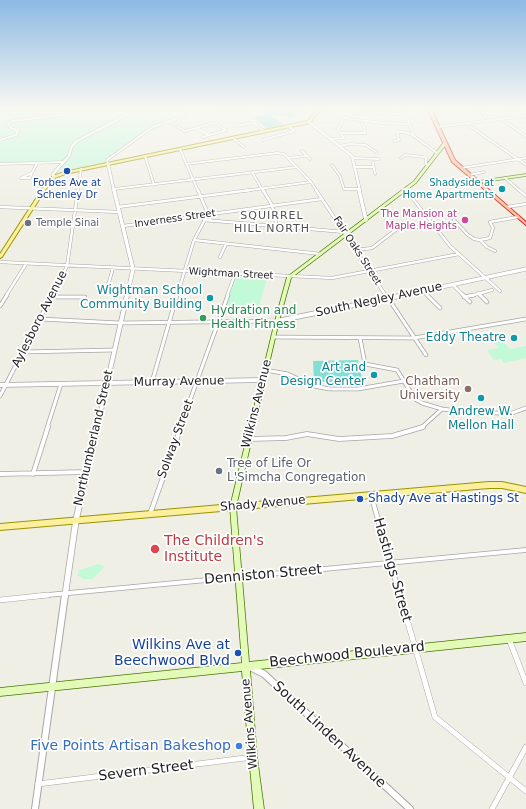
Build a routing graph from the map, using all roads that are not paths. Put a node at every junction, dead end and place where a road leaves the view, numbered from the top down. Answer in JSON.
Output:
{"nodes":[{"id":1,"x":73,"y":146,"type":"edge"},
{"id":2,"x":126,"y":146,"type":"edge"},
{"id":3,"x":195,"y":146,"type":"edge"},
{"id":4,"x":339,"y":146,"type":"edge"},
{"id":5,"x":367,"y":146,"type":"edge"},
{"id":6,"x":427,"y":146,"type":"edge"},
{"id":7,"x":443,"y":146,"type":"edge"},
{"id":8,"x":446,"y":146,"type":"edge"},
{"id":9,"x":498,"y":146,"type":"edge"},
{"id":10,"x":180,"y":149,"type":"junction"},
{"id":11,"x":302,"y":151,"type":"dead end"},
{"id":12,"x":376,"y":152,"type":"dead end"},
{"id":13,"x":437,"y":153,"type":"junction"},
{"id":14,"x":144,"y":156,"type":"junction"},
{"id":15,"x":306,"y":156,"type":"junction"},
{"id":16,"x":288,"y":158,"type":"junction"},
{"id":17,"x":353,"y":158,"type":"junction"},
{"id":18,"x":401,"y":158,"type":"dead end"},
{"id":19,"x":526,"y":158,"type":"edge"},
{"id":20,"x":310,"y":159,"type":"dead end"},
{"id":21,"x":378,"y":159,"type":"dead end"},
{"id":22,"x":518,"y":160,"type":"junction"},
{"id":23,"x":37,"y":162,"type":"junction"},
{"id":24,"x":64,"y":162,"type":"junction"},
{"id":25,"x":372,"y":163,"type":"dead end"},
{"id":26,"x":0,"y":164,"type":"edge"},
{"id":27,"x":108,"y":164,"type":"junction"},
{"id":28,"x":186,"y":164,"type":"junction"},
{"id":29,"x":332,"y":165,"type":"dead end"},
{"id":30,"x":428,"y":165,"type":"junction"},
{"id":31,"x":526,"y":165,"type":"edge"},
{"id":32,"x":297,"y":167,"type":"junction"},
{"id":33,"x":355,"y":167,"type":"junction"},
{"id":34,"x":373,"y":167,"type":"junction"},
{"id":35,"x":59,"y":168,"type":"junction"},
{"id":36,"x":461,"y":168,"type":"junction"},
{"id":37,"x":81,"y":169,"type":"junction"},
{"id":38,"x":70,"y":172,"type":"junction"},
{"id":39,"x":252,"y":172,"type":"junction"},
{"id":40,"x":484,"y":172,"type":"dead end"},
{"id":41,"x":32,"y":173,"type":"junction"},
{"id":42,"x":375,"y":174,"type":"dead end"},
{"id":43,"x":469,"y":175,"type":"junction"},
{"id":44,"x":526,"y":175,"type":"edge"},
{"id":45,"x":54,"y":176,"type":"junction"},
{"id":46,"x":505,"y":178,"type":"junction"},
{"id":47,"x":193,"y":180,"type":"junction"},
{"id":48,"x":311,"y":182,"type":"junction"},
{"id":49,"x":478,"y":182,"type":"junction"},
{"id":50,"x":154,"y":185,"type":"junction"},
{"id":51,"x":262,"y":188,"type":"junction"},
{"id":52,"x":114,"y":189,"type":"junction"},
{"id":53,"x":359,"y":189,"type":"junction"},
{"id":54,"x":406,"y":190,"type":"junction"},
{"id":55,"x":201,"y":196,"type":"junction"},
{"id":56,"x":526,"y":196,"type":"edge"},
{"id":57,"x":322,"y":199,"type":"junction"},
{"id":58,"x":526,"y":204,"type":"edge"},
{"id":59,"x":273,"y":206,"type":"junction"},
{"id":60,"x":0,"y":207,"type":"edge"},
{"id":61,"x":507,"y":207,"type":"junction"},
{"id":62,"x":32,"y":208,"type":"junction"},
{"id":63,"x":76,"y":210,"type":"junction"},
{"id":64,"x":119,"y":210,"type":"junction"},
{"id":65,"x":208,"y":214,"type":"junction"},
{"id":66,"x":518,"y":217,"type":"junction"},
{"id":67,"x":204,"y":220,"type":"junction"},
{"id":68,"x":366,"y":220,"type":"junction"},
{"id":69,"x":454,"y":220,"type":"dead end"},
{"id":70,"x":211,"y":221,"type":"junction"},
{"id":71,"x":526,"y":224,"type":"edge"},
{"id":72,"x":434,"y":225,"type":"junction"},
{"id":73,"x":123,"y":226,"type":"junction"},
{"id":74,"x":277,"y":227,"type":"junction"},
{"id":75,"x":345,"y":234,"type":"junction"},
{"id":76,"x":194,"y":240,"type":"junction"},
{"id":77,"x":480,"y":240,"type":"junction"},
{"id":78,"x":226,"y":244,"type":"junction"},
{"id":79,"x":356,"y":250,"type":"junction"},
{"id":80,"x":495,"y":251,"type":"dead end"},
{"id":81,"x":321,"y":254,"type":"junction"},
{"id":82,"x":459,"y":254,"type":"junction"},
{"id":83,"x":0,"y":257,"type":"edge"},
{"id":84,"x":220,"y":257,"type":"dead end"},
{"id":85,"x":0,"y":262,"type":"edge"},
{"id":86,"x":26,"y":264,"type":"junction"},
{"id":87,"x":67,"y":266,"type":"junction"},
{"id":88,"x":113,"y":268,"type":"junction"},
{"id":89,"x":133,"y":269,"type":"junction"},
{"id":90,"x":526,"y":270,"type":"edge"},
{"id":91,"x":369,"y":271,"type":"junction"},
{"id":92,"x":183,"y":272,"type":"junction"},
{"id":93,"x":235,"y":274,"type":"junction"},
{"id":94,"x":289,"y":277,"type":"junction"},
{"id":95,"x":486,"y":278,"type":"junction"},
{"id":96,"x":453,"y":285,"type":"junction"},
{"id":97,"x":107,"y":289,"type":"dead end"},
{"id":98,"x":492,"y":290,"type":"dead end"},
{"id":99,"x":424,"y":291,"type":"junction"},
{"id":100,"x":500,"y":291,"type":"dead end"},
{"id":101,"x":478,"y":293,"type":"junction"},
{"id":102,"x":51,"y":297,"type":"junction"},
{"id":103,"x":86,"y":297,"type":"dead end"},
{"id":104,"x":464,"y":297,"type":"junction"},
{"id":105,"x":388,"y":298,"type":"junction"},
{"id":106,"x":470,"y":302,"type":"dead end"},
{"id":107,"x":487,"y":302,"type":"dead end"},
{"id":108,"x":0,"y":306,"type":"edge"},
{"id":109,"x":440,"y":308,"type":"dead end"},
{"id":110,"x":40,"y":319,"type":"junction"},
{"id":111,"x":526,"y":319,"type":"edge"},
{"id":112,"x":277,"y":321,"type":"junction"},
{"id":113,"x":218,"y":322,"type":"junction"},
{"id":114,"x":120,"y":323,"type":"junction"},
{"id":115,"x":170,"y":323,"type":"junction"},
{"id":116,"x":273,"y":338,"type":"junction"},
{"id":117,"x":360,"y":338,"type":"junction"},
{"id":118,"x":414,"y":338,"type":"junction"},
{"id":119,"x":114,"y":350,"type":"junction"},
{"id":120,"x":23,"y":352,"type":"junction"},
{"id":121,"x":426,"y":355,"type":"dead end"},
{"id":122,"x":265,"y":370,"type":"junction"},
{"id":123,"x":263,"y":380,"type":"junction"},
{"id":124,"x":197,"y":381,"type":"junction"},
{"id":125,"x":404,"y":381,"type":"junction"},
{"id":126,"x":152,"y":382,"type":"junction"},
{"id":127,"x":106,"y":383,"type":"junction"},
{"id":128,"x":61,"y":384,"type":"junction"},
{"id":129,"x":3,"y":385,"type":"edge"},
{"id":130,"x":0,"y":396,"type":"edge"},
{"id":131,"x":526,"y":408,"type":"edge"},
{"id":132,"x":442,"y":409,"type":"junction"},
{"id":133,"x":248,"y":439,"type":"junction"},
{"id":134,"x":87,"y":472,"type":"junction"},
{"id":135,"x":0,"y":474,"type":"edge"},
{"id":136,"x":34,"y":474,"type":"junction"},
{"id":137,"x":526,"y":490,"type":"edge"},
{"id":138,"x":371,"y":496,"type":"junction"},
{"id":139,"x":233,"y":507,"type":"junction"},
{"id":140,"x":150,"y":514,"type":"junction"},
{"id":141,"x":76,"y":520,"type":"junction"},
{"id":142,"x":0,"y":527,"type":"edge"},
{"id":143,"x":526,"y":550,"type":"edge"},
{"id":144,"x":390,"y":563,"type":"junction"},
{"id":145,"x":238,"y":577,"type":"junction"},
{"id":146,"x":65,"y":594,"type":"junction"},
{"id":147,"x":0,"y":600,"type":"edge"},
{"id":148,"x":526,"y":637,"type":"edge"},
{"id":149,"x":509,"y":638,"type":"junction"},
{"id":150,"x":415,"y":649,"type":"junction"},
{"id":151,"x":245,"y":665,"type":"junction"},
{"id":152,"x":526,"y":682,"type":"edge"},
{"id":153,"x":51,"y":686,"type":"junction"},
{"id":154,"x":0,"y":692,"type":"edge"},
{"id":155,"x":526,"y":747,"type":"edge"},
{"id":156,"x":253,"y":757,"type":"junction"},
{"id":157,"x":509,"y":777,"type":"junction"},
{"id":158,"x":38,"y":784,"type":"junction"},
{"id":159,"x":526,"y":791,"type":"edge"},
{"id":160,"x":35,"y":809,"type":"edge"},
{"id":161,"x":259,"y":809,"type":"edge"},
{"id":162,"x":410,"y":809,"type":"edge"},
{"id":163,"x":492,"y":809,"type":"edge"}],
"edges":[{"from":1,"to":24,"type":"street"},
{"from":2,"to":27,"type":"street"},
{"from":3,"to":10,"type":"main road"},
{"from":4,"to":17,"type":"street"},
{"from":5,"to":12,"type":"street"},
{"from":6,"to":13,"type":"street"},
{"from":7,"to":13,"type":"main road"},
{"from":8,"to":36,"type":"highway"},
{"from":9,"to":22,"type":"street"},
{"from":10,"to":14,"type":"main road"},
{"from":10,"to":28,"type":"street"},
{"from":11,"to":15,"type":"street"},
{"from":13,"to":30,"type":"main road"},
{"from":14,"to":27,"type":"main road"},
{"from":14,"to":50,"type":"street"},
{"from":15,"to":16,"type":"street"},
{"from":15,"to":20,"type":"street"},
{"from":16,"to":28,"type":"street","name":"Fair Oaks Street"},
{"from":16,"to":32,"type":"street","name":"Fair Oaks Street"},
{"from":17,"to":21,"type":"street"},
{"from":17,"to":33,"type":"street"},
{"from":18,"to":30,"type":"street"},
{"from":19,"to":22,"type":"street"},
{"from":22,"to":31,"type":"street"},
{"from":22,"to":36,"type":"street"},
{"from":23,"to":24,"type":"street"},
{"from":23,"to":26,"type":"street"},
{"from":23,"to":41,"type":"street"},
{"from":24,"to":35,"type":"street"},
{"from":25,"to":34,"type":"street"},
{"from":27,"to":37,"type":"main road"},
{"from":27,"to":52,"type":"street","name":"Northumberland Street"},
{"from":28,"to":47,"type":"street"},
{"from":29,"to":53,"type":"street"},
{"from":30,"to":54,"type":"main road"},
{"from":32,"to":39,"type":"street"},
{"from":32,"to":48,"type":"street","name":"Fair Oaks Street"},
{"from":33,"to":34,"type":"street"},
{"from":33,"to":53,"type":"street"},
{"from":34,"to":42,"type":"street"},
{"from":35,"to":38,"type":"main road"},
{"from":35,"to":45,"type":"street"},
{"from":36,"to":43,"type":"highway"},
{"from":37,"to":38,"type":"main road"},
{"from":37,"to":63,"type":"street","name":"Aylesboro Avenue"},
{"from":38,"to":45,"type":"main road"},
{"from":39,"to":47,"type":"street"},
{"from":39,"to":51,"type":"street"},
{"from":40,"to":43,"type":"street"},
{"from":41,"to":41,"type":"street"},
{"from":43,"to":49,"type":"highway"},
{"from":44,"to":46,"type":"main road"},
{"from":45,"to":62,"type":"main road"},
{"from":46,"to":49,"type":"main road"},
{"from":46,"to":56,"type":"street"},
{"from":47,"to":50,"type":"street"},
{"from":47,"to":55,"type":"street"},
{"from":48,"to":51,"type":"street"},
{"from":48,"to":57,"type":"street","name":"Fair Oaks Street"},
{"from":49,"to":61,"type":"highway"},
{"from":50,"to":52,"type":"street"},
{"from":51,"to":55,"type":"street"},
{"from":51,"to":59,"type":"street"},
{"from":52,"to":64,"type":"street","name":"Northumberland Street"},
{"from":53,"to":68,"type":"street"},
{"from":54,"to":68,"type":"main road"},
{"from":54,"to":72,"type":"street"},
{"from":55,"to":64,"type":"street"},
{"from":55,"to":65,"type":"street"},
{"from":57,"to":59,"type":"street","name":"Inverness Street"},
{"from":57,"to":75,"type":"street","name":"Fair Oaks Street"},
{"from":58,"to":61,"type":"street"},
{"from":59,"to":65,"type":"street","name":"Inverness Street"},
{"from":59,"to":74,"type":"street"},
{"from":60,"to":62,"type":"street"},
{"from":61,"to":66,"type":"highway"},
{"from":62,"to":63,"type":"street"},
{"from":62,"to":83,"type":"main road"},
{"from":63,"to":64,"type":"street"},
{"from":63,"to":87,"type":"street","name":"Aylesboro Avenue"},
{"from":64,"to":73,"type":"street","name":"Northumberland Street"},
{"from":65,"to":67,"type":"street"},
{"from":65,"to":70,"type":"street"},
{"from":65,"to":73,"type":"street","name":"Inverness Street"},
{"from":66,"to":71,"type":"highway"},
{"from":66,"to":77,"type":"street"},
{"from":67,"to":70,"type":"street"},
{"from":67,"to":76,"type":"street"},
{"from":68,"to":75,"type":"main road"},
{"from":69,"to":77,"type":"street"},
{"from":70,"to":74,"type":"street"},
{"from":72,"to":79,"type":"street"},
{"from":72,"to":82,"type":"street"},
{"from":73,"to":89,"type":"street","name":"Northumberland Street"},
{"from":74,"to":75,"type":"street"},
{"from":75,"to":79,"type":"street","name":"Fair Oaks Street"},
{"from":75,"to":81,"type":"main road"},
{"from":76,"to":78,"type":"street"},
{"from":76,"to":92,"type":"street"},
{"from":77,"to":80,"type":"street"},
{"from":78,"to":81,"type":"street"},
{"from":78,"to":84,"type":"street"},
{"from":79,"to":91,"type":"street","name":"Fair Oaks Street"},
{"from":81,"to":94,"type":"main road"},
{"from":82,"to":91,"type":"street","name":"Wightman Street"},
{"from":82,"to":95,"type":"street"},
{"from":85,"to":86,"type":"street","name":"Wightman Street"},
{"from":86,"to":87,"type":"street","name":"Wightman Street"},
{"from":86,"to":108,"type":"street"},
{"from":87,"to":88,"type":"street","name":"Wightman Street"},
{"from":87,"to":102,"type":"street","name":"Aylesboro Avenue"},
{"from":88,"to":89,"type":"street","name":"Wightman Street"},
{"from":88,"to":97,"type":"street"},
{"from":89,"to":92,"type":"street","name":"Wightman Street"},
{"from":89,"to":114,"type":"street","name":"Northumberland Street"},
{"from":90,"to":95,"type":"street","name":"South Negley Avenue"},
{"from":91,"to":94,"type":"street","name":"Wightman Street"},
{"from":91,"to":105,"type":"street","name":"Fair Oaks Street"},
{"from":92,"to":93,"type":"street","name":"Wightman Street"},
{"from":92,"to":115,"type":"street"},
{"from":93,"to":94,"type":"street","name":"Wightman Street"},
{"from":93,"to":113,"type":"street","name":"Solway Street"},
{"from":94,"to":112,"type":"main road","name":"Wilkins Avenue"},
{"from":95,"to":96,"type":"street","name":"South Negley Avenue"},
{"from":95,"to":100,"type":"street"},
{"from":96,"to":99,"type":"street","name":"South Negley Avenue"},
{"from":96,"to":104,"type":"street"},
{"from":98,"to":101,"type":"street"},
{"from":99,"to":105,"type":"street","name":"South Negley Avenue"},
{"from":99,"to":109,"type":"street"},
{"from":101,"to":104,"type":"street"},
{"from":101,"to":107,"type":"street"},
{"from":102,"to":103,"type":"street"},
{"from":102,"to":110,"type":"street","name":"Aylesboro Avenue"},
{"from":104,"to":106,"type":"street"},
{"from":105,"to":112,"type":"street","name":"South Negley Avenue"},
{"from":105,"to":118,"type":"street","name":"Fair Oaks Street"},
{"from":110,"to":114,"type":"street","name":"South Negley Avenue"},
{"from":110,"to":120,"type":"street","name":"Aylesboro Avenue"},
{"from":111,"to":118,"type":"street"},
{"from":112,"to":113,"type":"street","name":"South Negley Avenue"},
{"from":112,"to":116,"type":"main road","name":"Wilkins Avenue"},
{"from":113,"to":115,"type":"street","name":"South Negley Avenue"},
{"from":113,"to":124,"type":"street","name":"Solway Street"},
{"from":114,"to":115,"type":"street","name":"South Negley Avenue"},
{"from":114,"to":119,"type":"street","name":"Northumberland Street"},
{"from":115,"to":126,"type":"street"},
{"from":116,"to":117,"type":"street"},
{"from":116,"to":122,"type":"main road","name":"Wilkins Avenue"},
{"from":117,"to":118,"type":"street"},
{"from":117,"to":125,"type":"street"},
{"from":118,"to":121,"type":"street","name":"Fair Oaks Street"},
{"from":119,"to":120,"type":"street"},
{"from":119,"to":127,"type":"street","name":"Northumberland Street"},
{"from":120,"to":129,"type":"street","name":"Aylesboro Avenue"},
{"from":122,"to":123,"type":"main road","name":"Wilkins Avenue"},
{"from":122,"to":125,"type":"street"},
{"from":123,"to":124,"type":"street","name":"Murray Avenue"},
{"from":123,"to":133,"type":"main road","name":"Wilkins Avenue"},
{"from":124,"to":126,"type":"street","name":"Murray Avenue"},
{"from":124,"to":140,"type":"street","name":"Solway Street"},
{"from":125,"to":132,"type":"street"},
{"from":126,"to":127,"type":"street","name":"Murray Avenue"},
{"from":127,"to":128,"type":"street","name":"Murray Avenue"},
{"from":127,"to":134,"type":"street","name":"Northumberland Street"},
{"from":128,"to":129,"type":"street","name":"Murray Avenue"},
{"from":128,"to":136,"type":"street"},
{"from":129,"to":130,"type":"street","name":"Aylesboro Avenue"},
{"from":131,"to":132,"type":"street"},
{"from":132,"to":133,"type":"street"},
{"from":133,"to":139,"type":"main road","name":"Wilkins Avenue"},
{"from":134,"to":136,"type":"street"},
{"from":134,"to":141,"type":"street","name":"Northumberland Street"},
{"from":135,"to":136,"type":"street"},
{"from":137,"to":138,"type":"main road","name":"Shady Avenue"},
{"from":138,"to":139,"type":"main road","name":"Shady Avenue"},
{"from":138,"to":144,"type":"street","name":"Hastings Street"},
{"from":139,"to":140,"type":"main road","name":"Shady Avenue"},
{"from":139,"to":145,"type":"main road","name":"Wilkins Avenue"},
{"from":140,"to":141,"type":"main road","name":"Shady Avenue"},
{"from":141,"to":142,"type":"main road","name":"Shady Avenue"},
{"from":141,"to":146,"type":"street","name":"Northumberland Street"},
{"from":143,"to":144,"type":"street","name":"Denniston Street"},
{"from":144,"to":145,"type":"street","name":"Denniston Street"},
{"from":144,"to":150,"type":"street","name":"Hastings Street"},
{"from":145,"to":146,"type":"street","name":"Denniston Street"},
{"from":145,"to":151,"type":"main road","name":"Wilkins Avenue"},
{"from":146,"to":147,"type":"street","name":"Denniston Street"},
{"from":146,"to":153,"type":"street","name":"Northumberland Street"},
{"from":148,"to":149,"type":"main road","name":"Beechwood Boulevard"},
{"from":149,"to":150,"type":"main road","name":"Beechwood Boulevard"},
{"from":149,"to":152,"type":"street"},
{"from":150,"to":151,"type":"main road","name":"Beechwood Boulevard"},
{"from":150,"to":157,"type":"street","name":"Hastings Street"},
{"from":151,"to":153,"type":"main road","name":"Beechwood Boulevard"},
{"from":151,"to":156,"type":"main road","name":"Wilkins Avenue"},
{"from":151,"to":162,"type":"street","name":"South Linden Avenue"},
{"from":153,"to":154,"type":"main road","name":"Beechwood Boulevard"},
{"from":153,"to":158,"type":"street","name":"Northumberland Street"},
{"from":155,"to":157,"type":"street"},
{"from":156,"to":158,"type":"street","name":"Severn Street"},
{"from":156,"to":161,"type":"main road","name":"Wilkins Avenue"},
{"from":157,"to":159,"type":"street","name":"Hastings Street"},
{"from":157,"to":163,"type":"street"},
{"from":158,"to":160,"type":"street","name":"Northumberland Street"}]}
